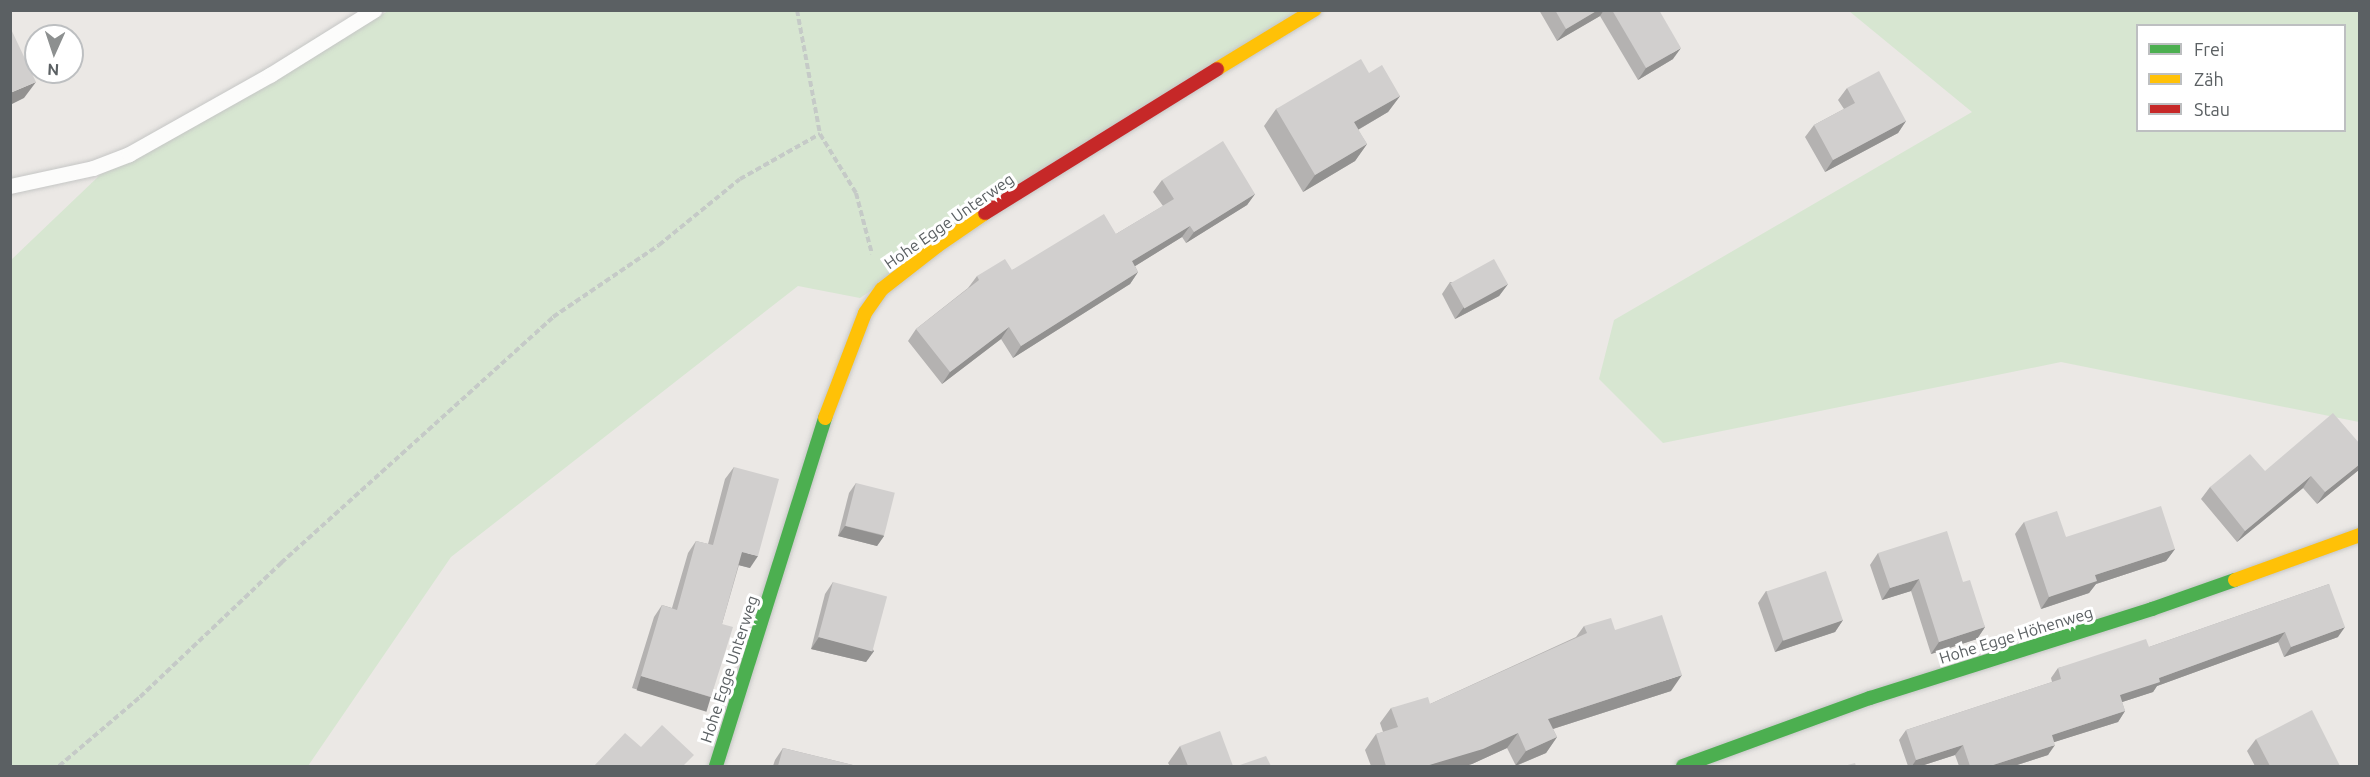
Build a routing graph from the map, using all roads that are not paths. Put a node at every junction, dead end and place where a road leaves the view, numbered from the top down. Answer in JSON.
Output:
{"nodes":[{"id":1,"x":374,"y":10,"type":"edge"},
{"id":2,"x":1314,"y":10,"type":"edge"},
{"id":3,"x":10,"y":186,"type":"edge"},
{"id":4,"x":2360,"y":535,"type":"edge"},
{"id":5,"x":716,"y":766,"type":"edge"},
{"id":6,"x":1683,"y":766,"type":"edge"}],
"edges":[{"from":1,"to":3,"type":"lane"},
{"from":2,"to":5,"type":"street","name":"Hohe Egge Unterweg"},
{"from":4,"to":6,"type":"street","name":"Hohe Egge Höhenweg"}]}
